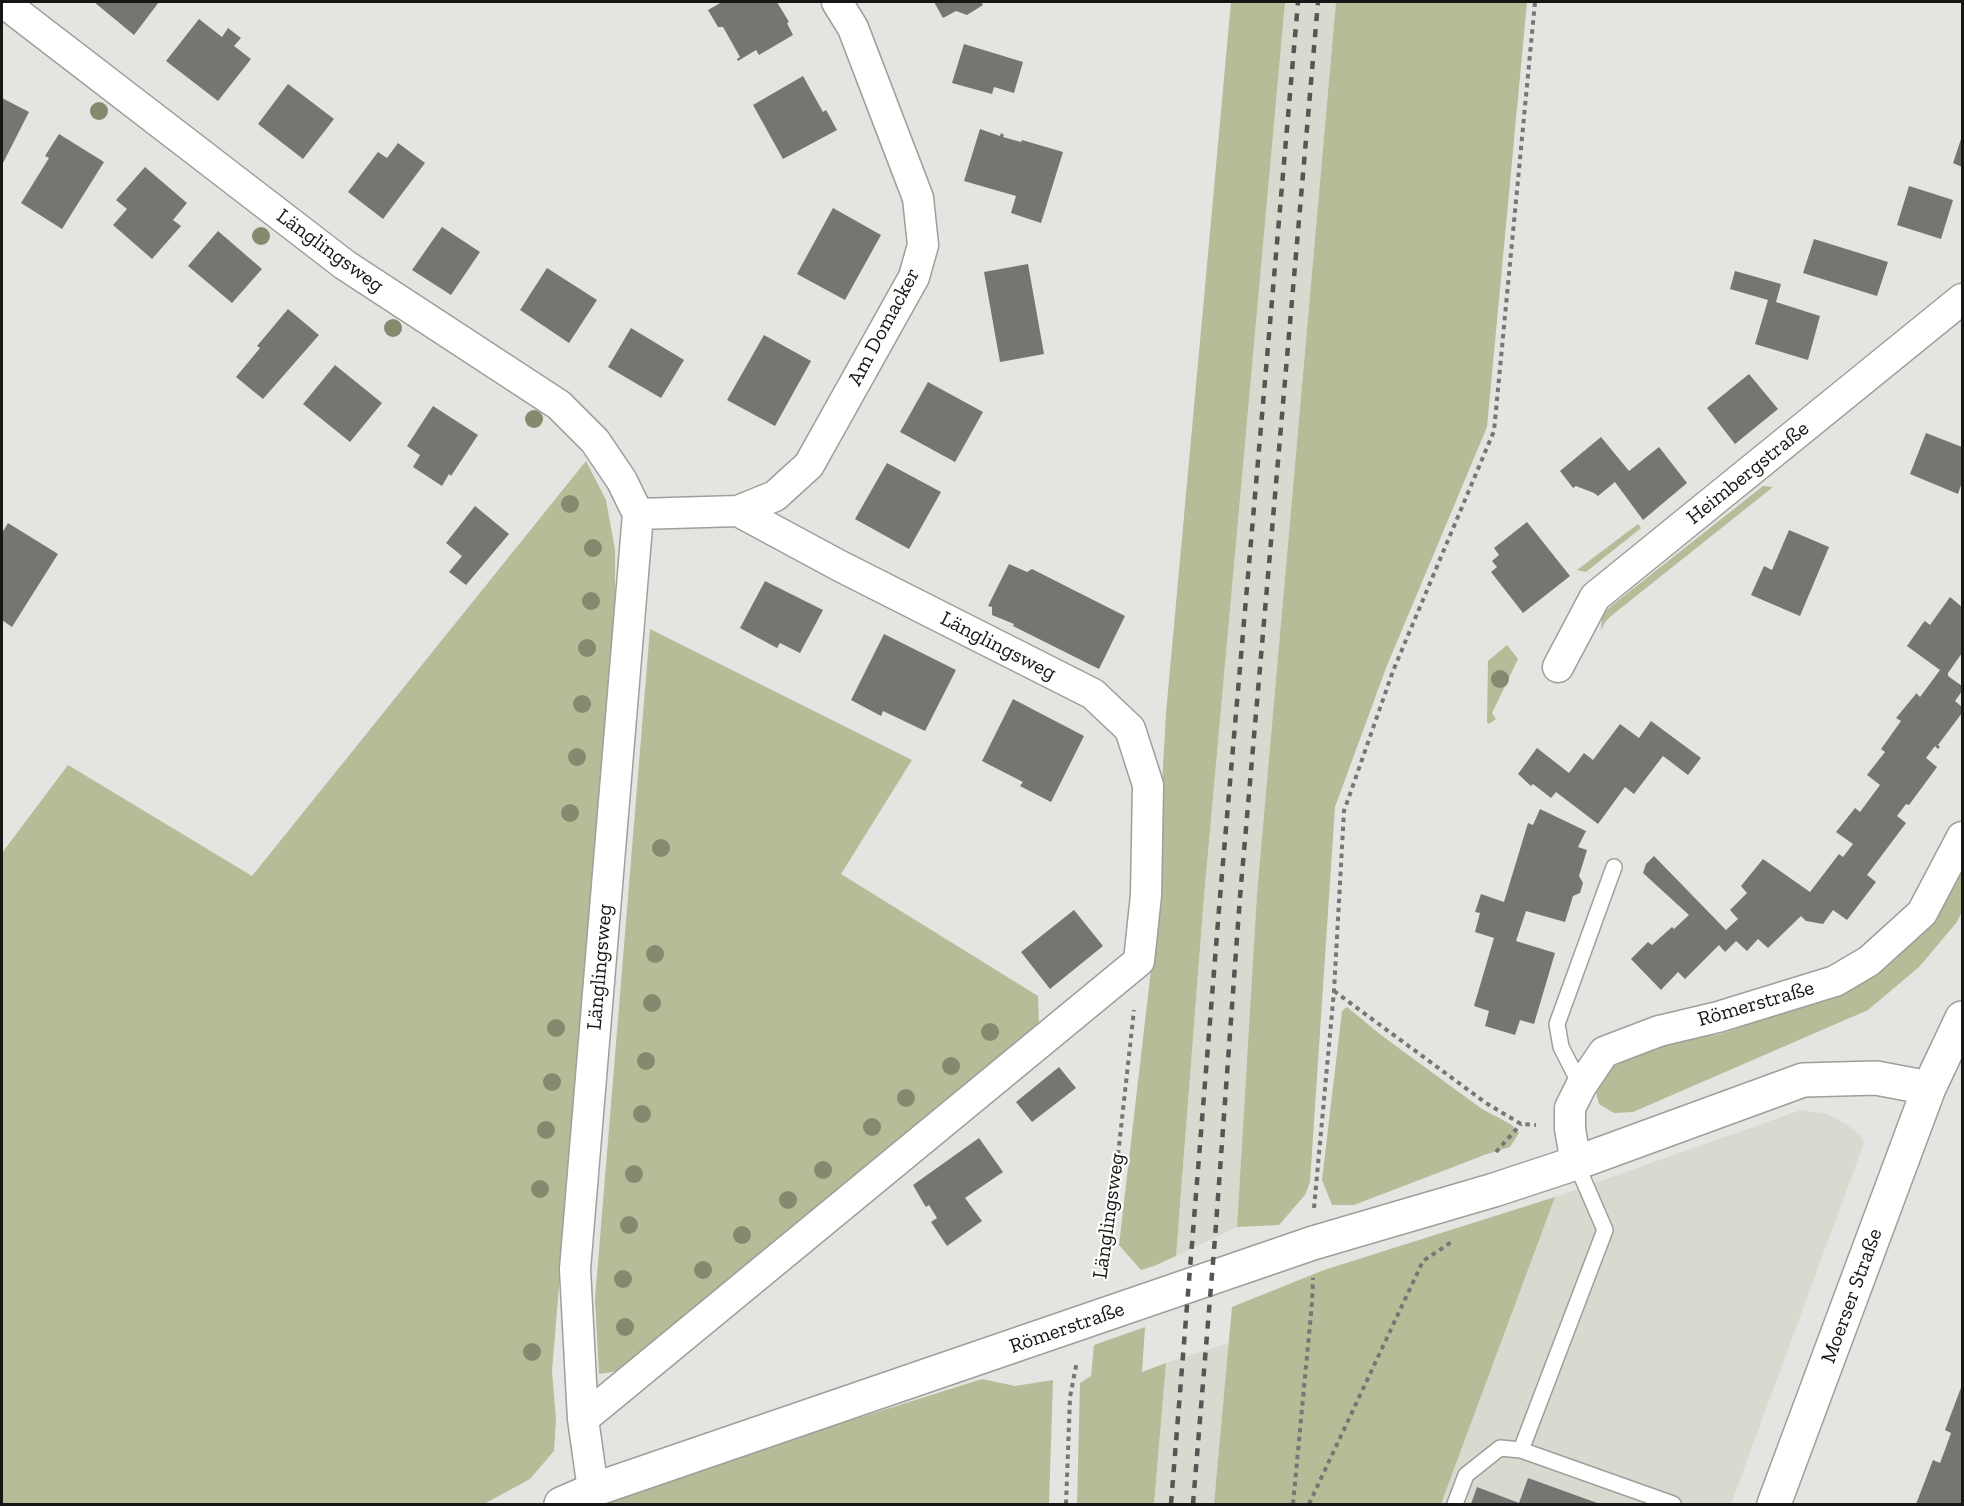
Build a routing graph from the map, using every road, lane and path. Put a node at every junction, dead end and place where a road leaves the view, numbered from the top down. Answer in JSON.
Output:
{"nodes":[{"id":1,"x":3,"y":2,"type":"edge"},
{"id":2,"x":837,"y":2,"type":"edge"},
{"id":3,"x":1535,"y":2,"type":"edge"},
{"id":4,"x":1962,"y":299,"type":"edge"},
{"id":5,"x":738,"y":511,"type":"junction"},
{"id":6,"x":638,"y":514,"type":"junction"},
{"id":7,"x":1558,"y":668,"type":"dead end"},
{"id":8,"x":1962,"y":837,"type":"edge"},
{"id":9,"x":1614,"y":867,"type":"dead end"},
{"id":10,"x":1139,"y":962,"type":"junction"},
{"id":11,"x":1334,"y":991,"type":"junction"},
{"id":12,"x":1962,"y":1018,"type":"edge"},
{"id":13,"x":1581,"y":1086,"type":"junction"},
{"id":14,"x":1929,"y":1088,"type":"junction"},
{"id":15,"x":1570,"y":1129,"type":"junction"},
{"id":16,"x":1576,"y":1163,"type":"junction"},
{"id":17,"x":1460,"y":1238,"type":"dead end"},
{"id":18,"x":1313,"y":1244,"type":"junction"},
{"id":19,"x":1086,"y":1322,"type":"junction"},
{"id":20,"x":583,"y":1419,"type":"junction"},
{"id":21,"x":1521,"y":1450,"type":"junction"},
{"id":22,"x":593,"y":1490,"type":"junction"},
{"id":23,"x":561,"y":1504,"type":"edge"},
{"id":24,"x":1066,"y":1504,"type":"edge"},
{"id":25,"x":1293,"y":1504,"type":"edge"},
{"id":26,"x":1309,"y":1504,"type":"edge"},
{"id":27,"x":1455,"y":1504,"type":"edge"},
{"id":28,"x":1672,"y":1504,"type":"edge"},
{"id":29,"x":1774,"y":1504,"type":"edge"}],
"edges":[{"from":1,"to":6,"type":"street","name":"Länglingsweg"},
{"from":2,"to":5,"type":"street","name":"Am Domacker"},
{"from":3,"to":11,"type":"path"},
{"from":4,"to":7,"type":"street","name":"Heimbergstraße"},
{"from":5,"to":6,"type":"street","name":"Länglingsweg"},
{"from":5,"to":10,"type":"street","name":"Länglingsweg"},
{"from":6,"to":20,"type":"street","name":"Länglingsweg"},
{"from":8,"to":13,"type":"street","name":"Römerstraße"},
{"from":9,"to":13,"type":"lane"},
{"from":10,"to":19,"type":"path","name":"Länglingsweg"},
{"from":10,"to":20,"type":"street"},
{"from":11,"to":15,"type":"path"},
{"from":11,"to":18,"type":"path"},
{"from":12,"to":14,"type":"street"},
{"from":13,"to":15,"type":"street","name":"Römerstraße"},
{"from":14,"to":16,"type":"street","name":"Römerstraße"},
{"from":14,"to":29,"type":"street","name":"Moerser Straße"},
{"from":15,"to":16,"type":"street","name":"Römerstraße"},
{"from":16,"to":18,"type":"street","name":"Römerstraße"},
{"from":16,"to":21,"type":"lane"},
{"from":17,"to":26,"type":"path"},
{"from":18,"to":19,"type":"street","name":"Römerstraße"},
{"from":18,"to":25,"type":"path"},
{"from":19,"to":22,"type":"street","name":"Römerstraße"},
{"from":19,"to":24,"type":"path","name":"Länglingsweg"},
{"from":20,"to":22,"type":"street","name":"Länglingsweg"},
{"from":21,"to":27,"type":"lane"},
{"from":21,"to":28,"type":"lane"},
{"from":22,"to":23,"type":"street","name":"Römerstraße"}]}
